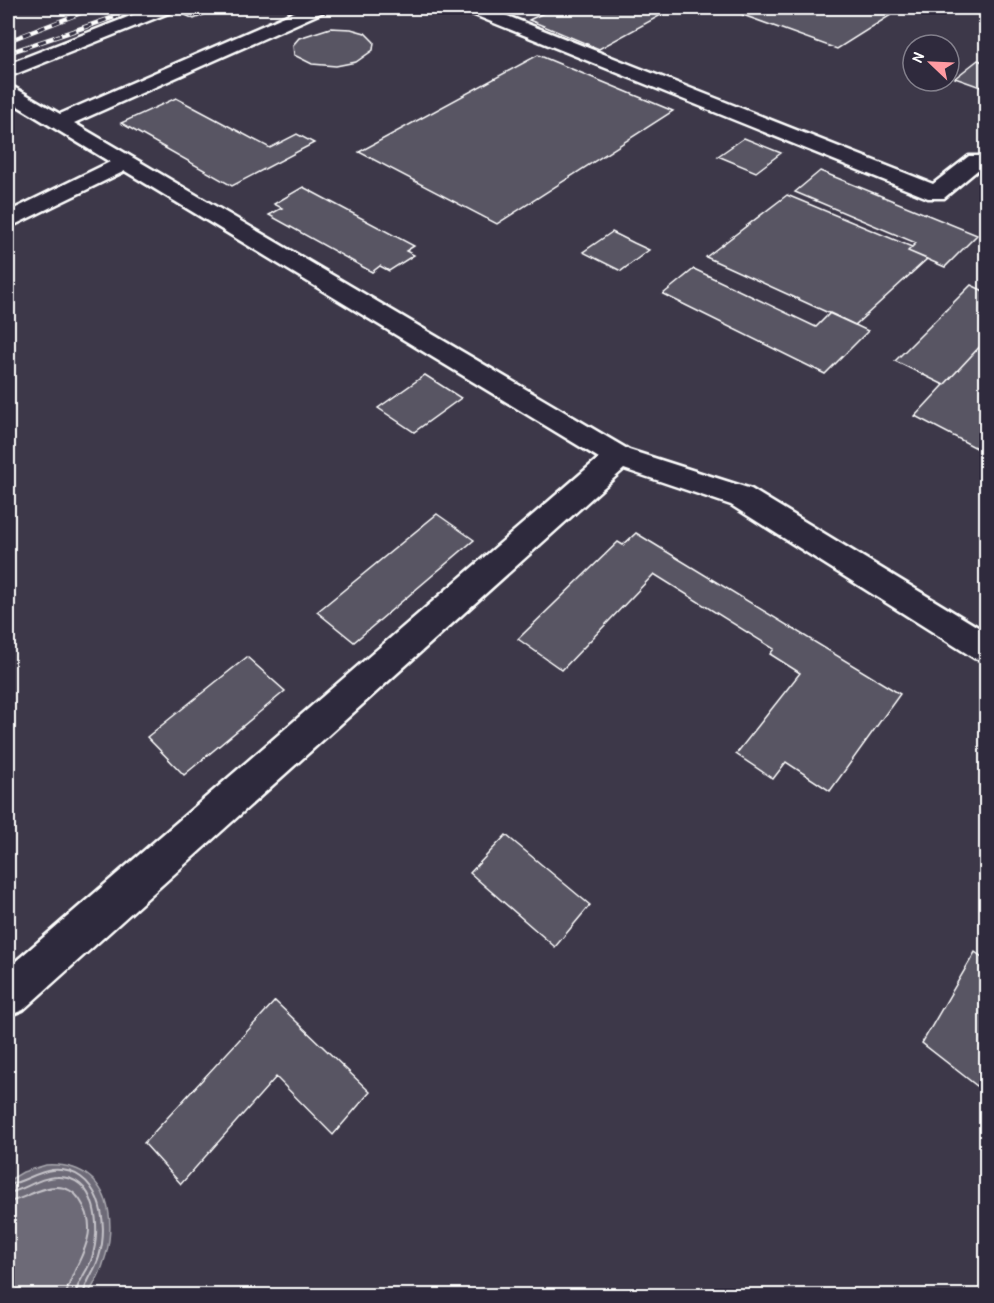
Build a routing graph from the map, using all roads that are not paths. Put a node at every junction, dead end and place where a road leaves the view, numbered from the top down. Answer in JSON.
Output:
{"nodes":[{"id":1,"x":165,"y":8,"type":"edge"},
{"id":2,"x":317,"y":8,"type":"edge"},
{"id":3,"x":473,"y":8,"type":"edge"},
{"id":4,"x":8,"y":71,"type":"edge"},
{"id":5,"x":11,"y":94,"type":"edge"},
{"id":6,"x":49,"y":116,"type":"junction"},
{"id":7,"x":977,"y":161,"type":"dead end"},
{"id":8,"x":124,"y":163,"type":"junction"},
{"id":9,"x":8,"y":221,"type":"edge"},
{"id":10,"x":618,"y":457,"type":"junction"},
{"id":11,"x":987,"y":648,"type":"edge"},
{"id":12,"x":8,"y":995,"type":"edge"}],
"edges":[{"from":1,"to":4,"type":"lane"},
{"from":2,"to":6,"type":"lane"},
{"from":3,"to":7,"type":"lane"},
{"from":5,"to":6,"type":"lane"},
{"from":6,"to":8,"type":"lane"},
{"from":8,"to":9,"type":"lane"},
{"from":8,"to":10,"type":"lane"},
{"from":10,"to":11,"type":"lane"},
{"from":10,"to":12,"type":"lane"}]}
